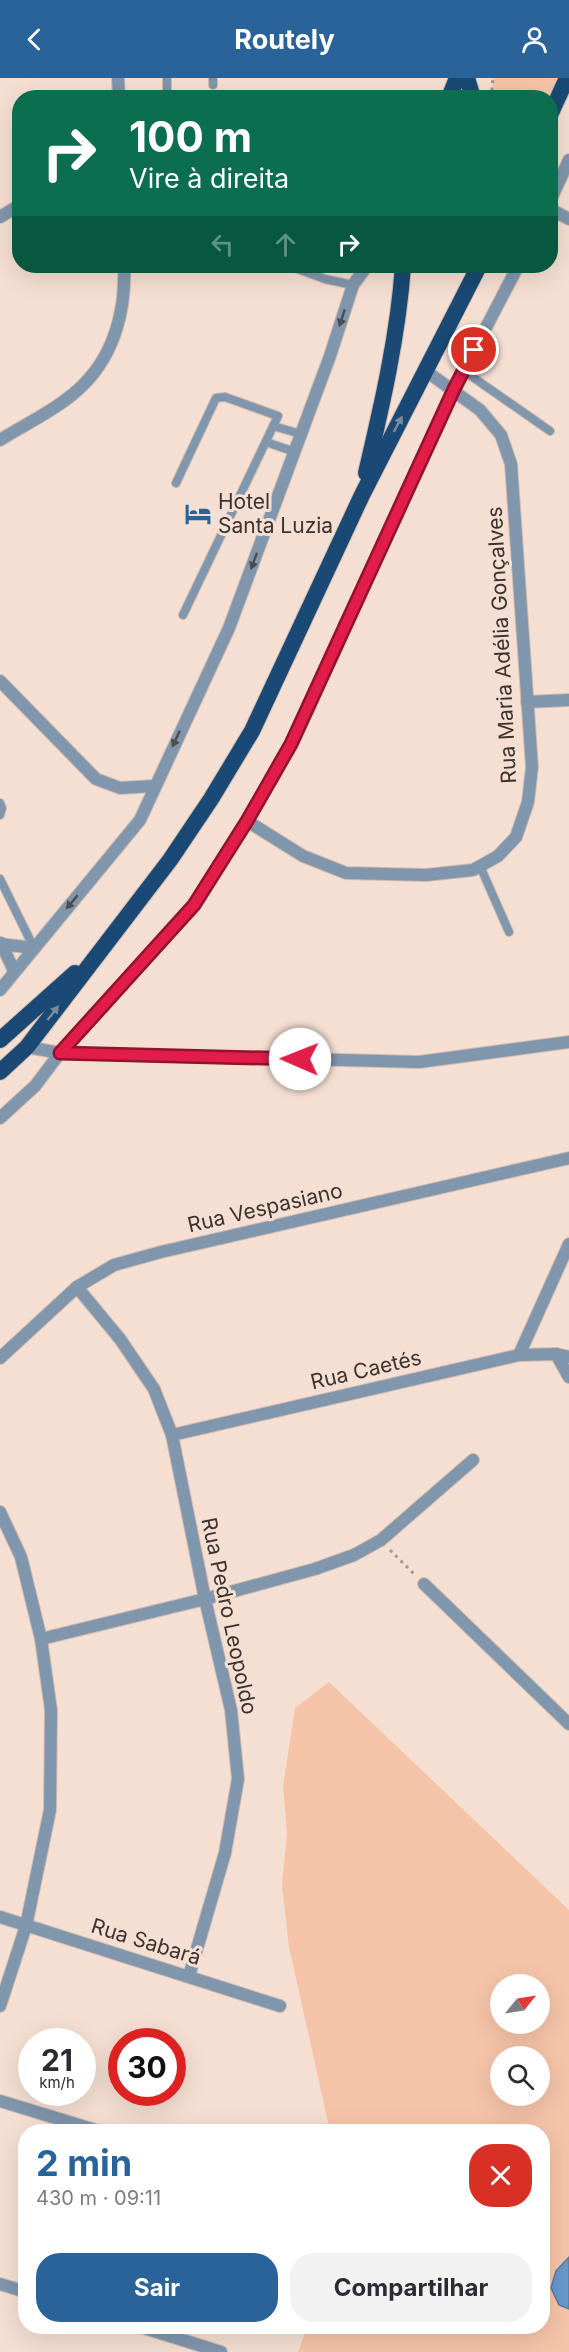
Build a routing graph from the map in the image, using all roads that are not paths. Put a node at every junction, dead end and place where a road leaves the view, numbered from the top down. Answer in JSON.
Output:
{"nodes":[{"id":1,"x":567,"y":78,"type":"edge"},
{"id":2,"x":558,"y":98,"type":"edge"},
{"id":3,"x":569,"y":160,"type":"edge"},
{"id":4,"x":558,"y":184,"type":"edge"},
{"id":5,"x":124,"y":273,"type":"edge"},
{"id":6,"x":309,"y":273,"type":"edge"},
{"id":7,"x":362,"y":273,"type":"edge"},
{"id":8,"x":403,"y":273,"type":"edge"},
{"id":9,"x":476,"y":273,"type":"edge"},
{"id":10,"x":514,"y":273,"type":"edge"},
{"id":11,"x":353,"y":285,"type":"junction"},
{"id":12,"x":426,"y":371,"type":"junction"},
{"id":13,"x":464,"y":371,"type":"junction"},
{"id":14,"x":454,"y":389,"type":"junction"},
{"id":15,"x":273,"y":426,"type":"junction"},
{"id":16,"x":550,"y":431,"type":"dead end"},
{"id":17,"x":301,"y":434,"type":"junction"},
{"id":18,"x":0,"y":440,"type":"edge"},
{"id":19,"x":266,"y":442,"type":"junction"},
{"id":20,"x":295,"y":452,"type":"junction"},
{"id":21,"x":176,"y":483,"type":"dead end"},
{"id":22,"x":362,"y":495,"type":"junction"},
{"id":23,"x":183,"y":615,"type":"dead end"},
{"id":24,"x":0,"y":681,"type":"edge"},
{"id":25,"x":569,"y":700,"type":"edge"},
{"id":26,"x":527,"y":702,"type":"junction"},
{"id":27,"x":154,"y":786,"type":"junction"},
{"id":28,"x":0,"y":803,"type":"edge"},
{"id":29,"x":0,"y":815,"type":"edge"},
{"id":30,"x":247,"y":821,"type":"junction"},
{"id":31,"x":480,"y":866,"type":"junction"},
{"id":32,"x":0,"y":879,"type":"edge"},
{"id":33,"x":509,"y":932,"type":"dead end"},
{"id":34,"x":0,"y":942,"type":"edge"},
{"id":35,"x":107,"y":944,"type":"junction"},
{"id":36,"x":34,"y":948,"type":"junction"},
{"id":37,"x":14,"y":971,"type":"junction"},
{"id":38,"x":0,"y":990,"type":"edge"},
{"id":39,"x":0,"y":1040,"type":"edge"},
{"id":40,"x":569,"y":1042,"type":"edge"},
{"id":41,"x":27,"y":1047,"type":"junction"},
{"id":42,"x":60,"y":1053,"type":"junction"},
{"id":43,"x":0,"y":1072,"type":"edge"},
{"id":44,"x":0,"y":1118,"type":"edge"},
{"id":45,"x":569,"y":1158,"type":"edge"},
{"id":46,"x":569,"y":1244,"type":"edge"},
{"id":47,"x":77,"y":1287,"type":"junction"},
{"id":48,"x":519,"y":1355,"type":"junction"},
{"id":49,"x":563,"y":1356,"type":"edge"},
{"id":50,"x":0,"y":1358,"type":"edge"},
{"id":51,"x":569,"y":1377,"type":"edge"},
{"id":52,"x":172,"y":1435,"type":"junction"},
{"id":53,"x":474,"y":1460,"type":"dead end"},
{"id":54,"x":0,"y":1512,"type":"edge"},
{"id":55,"x":424,"y":1584,"type":"road end"},
{"id":56,"x":205,"y":1599,"type":"junction"},
{"id":57,"x":41,"y":1639,"type":"junction"},
{"id":58,"x":569,"y":1724,"type":"edge"},
{"id":59,"x":0,"y":1917,"type":"edge"},
{"id":60,"x":26,"y":1926,"type":"junction"},
{"id":61,"x":189,"y":1976,"type":"junction"},
{"id":62,"x":0,"y":2006,"type":"edge"},
{"id":63,"x":280,"y":2006,"type":"dead end"},
{"id":64,"x":0,"y":2101,"type":"edge"},
{"id":65,"x":76,"y":2124,"type":"edge"},
{"id":66,"x":0,"y":2284,"type":"edge"},
{"id":67,"x":18,"y":2290,"type":"edge"},
{"id":68,"x":163,"y":2334,"type":"edge"},
{"id":69,"x":220,"y":2352,"type":"edge"}],
"edges":[{"from":1,"to":2,"type":"highway"},
{"from":3,"to":4,"type":"street"},
{"from":5,"to":18,"type":"street"},
{"from":6,"to":11,"type":"lane"},
{"from":7,"to":11,"type":"street"},
{"from":8,"to":22,"type":"highway"},
{"from":9,"to":12,"type":"highway"},
{"from":10,"to":13,"type":"street"},
{"from":11,"to":17,"type":"street","one_way":true},
{"from":12,"to":14,"type":"street","name":"Rua Maria Adélia Gonçalves"},
{"from":22,"to":12,"type":"highway","one_way":true},
{"from":13,"to":14,"type":"street"},
{"from":13,"to":16,"type":"lane"},
{"from":14,"to":26,"type":"street","name":"Rua Maria Adélia Gonçalves"},
{"from":14,"to":30,"type":"street"},
{"from":15,"to":17,"type":"lane"},
{"from":15,"to":19,"type":"lane"},
{"from":15,"to":21,"type":"lane"},
{"from":17,"to":20,"type":"street"},
{"from":19,"to":20,"type":"lane"},
{"from":19,"to":23,"type":"lane"},
{"from":20,"to":27,"type":"street","one_way":true},
{"from":22,"to":35,"type":"highway"},
{"from":24,"to":27,"type":"street"},
{"from":25,"to":26,"type":"street"},
{"from":26,"to":31,"type":"street","name":"Rua Maria Adélia Gonçalves"},
{"from":27,"to":36,"type":"street","one_way":true},
{"from":28,"to":29,"type":"lane"},
{"from":30,"to":31,"type":"street","name":"Rua Maria Adélia Gonçalves"},
{"from":30,"to":42,"type":"street"},
{"from":31,"to":33,"type":"lane"},
{"from":32,"to":36,"type":"lane"},
{"from":34,"to":36,"type":"street"},
{"from":34,"to":37,"type":"street"},
{"from":35,"to":39,"type":"highway"},
{"from":41,"to":35,"type":"highway","one_way":true},
{"from":36,"to":37,"type":"street"},
{"from":37,"to":38,"type":"street"},
{"from":40,"to":42,"type":"street"},
{"from":41,"to":42,"type":"street"},
{"from":41,"to":43,"type":"highway"},
{"from":42,"to":44,"type":"street"},
{"from":45,"to":47,"type":"street","name":"Rua Vespasiano"},
{"from":46,"to":48,"type":"street"},
{"from":47,"to":50,"type":"street","name":"Rua Vespasiano"},
{"from":47,"to":52,"type":"street","name":"Rua Pedro Leopoldo"},
{"from":48,"to":49,"type":"street","name":"Rua Caetés"},
{"from":48,"to":52,"type":"street","name":"Rua Caetés"},
{"from":49,"to":51,"type":"street"},
{"from":52,"to":56,"type":"street","name":"Rua Pedro Leopoldo"},
{"from":53,"to":56,"type":"street"},
{"from":54,"to":57,"type":"street"},
{"from":55,"to":58,"type":"street"},
{"from":56,"to":57,"type":"street"},
{"from":56,"to":61,"type":"street","name":"Rua Pedro Leopoldo"},
{"from":57,"to":60,"type":"street"},
{"from":59,"to":60,"type":"street","name":"Rua Sabará"},
{"from":60,"to":61,"type":"street","name":"Rua Sabará"},
{"from":60,"to":62,"type":"street"},
{"from":61,"to":63,"type":"street","name":"Rua Sabará"},
{"from":64,"to":65,"type":"street"},
{"from":66,"to":67,"type":"street"},
{"from":68,"to":69,"type":"street"}]}
